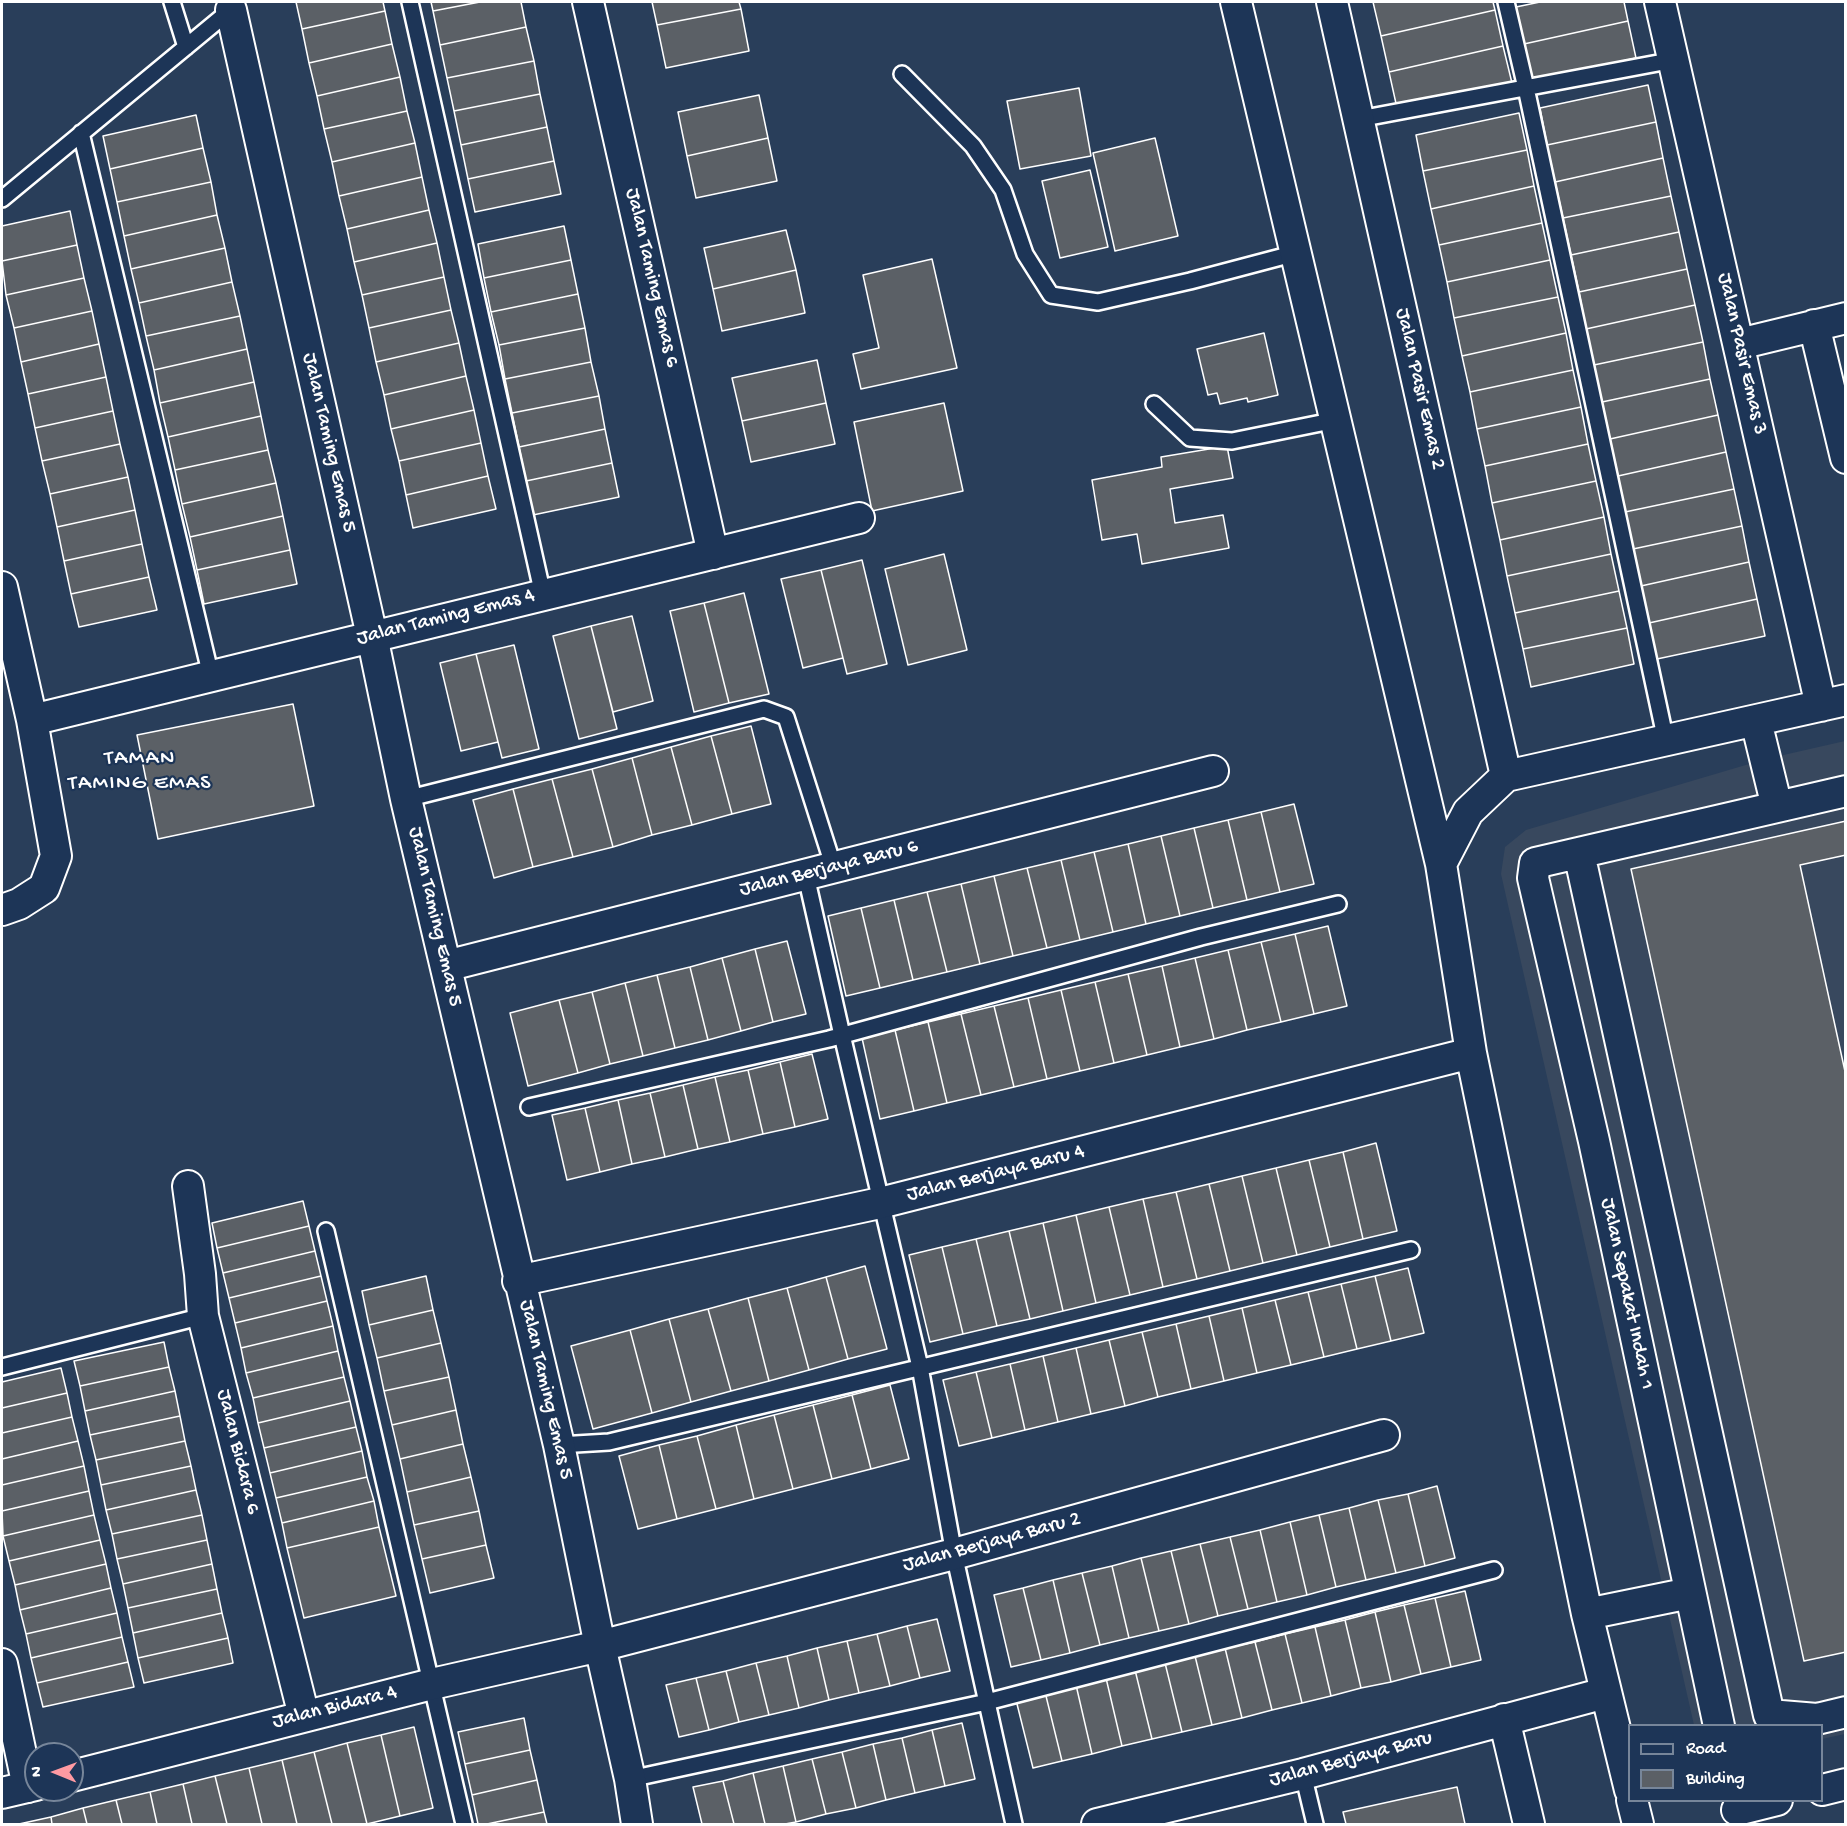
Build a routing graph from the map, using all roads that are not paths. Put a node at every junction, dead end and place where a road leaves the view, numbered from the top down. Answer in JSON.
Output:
{"nodes":[{"id":1,"x":172,"y":2,"type":"edge"},
{"id":2,"x":410,"y":2,"type":"edge"},
{"id":3,"x":588,"y":2,"type":"edge"},
{"id":4,"x":1236,"y":2,"type":"edge"},
{"id":5,"x":1332,"y":2,"type":"edge"},
{"id":6,"x":1506,"y":2,"type":"edge"},
{"id":7,"x":1660,"y":2,"type":"edge"},
{"id":8,"x":236,"y":6,"type":"edge"},
{"id":9,"x":186,"y":46,"type":"junction"},
{"id":10,"x":1674,"y":60,"type":"junction"},
{"id":11,"x":902,"y":74,"type":"dead end"},
{"id":12,"x":1526,"y":88,"type":"junction"},
{"id":13,"x":1359,"y":119,"type":"junction"},
{"id":14,"x":81,"y":133,"type":"junction"},
{"id":15,"x":2,"y":199,"type":"edge"},
{"id":16,"x":1296,"y":253,"type":"junction"},
{"id":17,"x":1845,"y":318,"type":"edge"},
{"id":18,"x":1814,"y":325,"type":"junction"},
{"id":19,"x":1739,"y":344,"type":"junction"},
{"id":20,"x":1154,"y":404,"type":"dead end"},
{"id":21,"x":1336,"y":420,"type":"junction"},
{"id":22,"x":1845,"y":458,"type":"edge"},
{"id":23,"x":859,"y":518,"type":"dead end"},
{"id":24,"x":713,"y":554,"type":"junction"},
{"id":25,"x":2,"y":587,"type":"edge"},
{"id":26,"x":543,"y":595,"type":"junction"},
{"id":27,"x":372,"y":636,"type":"junction"},
{"id":28,"x":211,"y":676,"type":"junction"},
{"id":29,"x":1833,"y":703,"type":"edge"},
{"id":30,"x":32,"y":720,"type":"junction"},
{"id":31,"x":1756,"y":721,"type":"junction"},
{"id":32,"x":1666,"y":741,"type":"junction"},
{"id":33,"x":1213,"y":771,"type":"dead end"},
{"id":34,"x":1506,"y":776,"type":"junction"},
{"id":35,"x":1845,"y":791,"type":"edge"},
{"id":36,"x":406,"y":799,"type":"junction"},
{"id":37,"x":1777,"y":807,"type":"junction"},
{"id":38,"x":1579,"y":853,"type":"junction"},
{"id":39,"x":1441,"y":864,"type":"junction"},
{"id":40,"x":820,"y":872,"type":"junction"},
{"id":41,"x":1338,"y":904,"type":"dead end"},
{"id":42,"x":2,"y":910,"type":"edge"},
{"id":43,"x":446,"y":966,"type":"junction"},
{"id":44,"x":842,"y":1035,"type":"junction"},
{"id":45,"x":1471,"y":1053,"type":"junction"},
{"id":46,"x":529,"y":1107,"type":"dead end"},
{"id":47,"x":1640,"y":1130,"type":"junction"},
{"id":48,"x":1594,"y":1141,"type":"junction"},
{"id":49,"x":188,"y":1185,"type":"dead end"},
{"id":50,"x":880,"y":1203,"type":"junction"},
{"id":51,"x":326,"y":1231,"type":"dead end"},
{"id":52,"x":1411,"y":1250,"type":"dead end"},
{"id":53,"x":518,"y":1281,"type":"junction"},
{"id":54,"x":202,"y":1316,"type":"junction"},
{"id":55,"x":2,"y":1367,"type":"edge"},
{"id":56,"x":920,"y":1367,"type":"junction"},
{"id":57,"x":1706,"y":1430,"type":"junction"},
{"id":58,"x":1384,"y":1435,"type":"dead end"},
{"id":59,"x":1658,"y":1441,"type":"junction"},
{"id":60,"x":559,"y":1445,"type":"junction"},
{"id":61,"x":954,"y":1554,"type":"junction"},
{"id":62,"x":1494,"y":1570,"type":"dead end"},
{"id":63,"x":1690,"y":1593,"type":"junction"},
{"id":64,"x":1587,"y":1614,"type":"junction"},
{"id":65,"x":600,"y":1646,"type":"junction"},
{"id":66,"x":2,"y":1664,"type":"edge"},
{"id":67,"x":432,"y":1684,"type":"junction"},
{"id":68,"x":1605,"y":1693,"type":"junction"},
{"id":69,"x":987,"y":1702,"type":"junction"},
{"id":70,"x":1845,"y":1712,"type":"edge"},
{"id":71,"x":304,"y":1716,"type":"junction"},
{"id":72,"x":1504,"y":1719,"type":"junction"},
{"id":73,"x":1719,"y":1724,"type":"edge"},
{"id":74,"x":84,"y":1773,"type":"edge"},
{"id":75,"x":1303,"y":1774,"type":"junction"},
{"id":76,"x":630,"y":1779,"type":"junction"},
{"id":77,"x":1845,"y":1784,"type":"edge"},
{"id":78,"x":1628,"y":1786,"type":"edge"},
{"id":79,"x":22,"y":1788,"type":"edge"},
{"id":80,"x":1823,"y":1790,"type":"edge"},
{"id":81,"x":1632,"y":1802,"type":"edge"},
{"id":82,"x":1770,"y":1802,"type":"edge"},
{"id":83,"x":1737,"y":1812,"type":"edge"},
{"id":84,"x":1142,"y":1819,"type":"edge"},
{"id":85,"x":464,"y":1824,"type":"edge"},
{"id":86,"x":638,"y":1824,"type":"edge"},
{"id":87,"x":1014,"y":1824,"type":"edge"},
{"id":88,"x":1097,"y":1824,"type":"edge"},
{"id":89,"x":1315,"y":1824,"type":"edge"},
{"id":90,"x":1529,"y":1824,"type":"edge"},
{"id":91,"x":1638,"y":1824,"type":"edge"}],
"edges":[{"from":1,"to":9,"type":"lane"},
{"from":2,"to":26,"type":"lane"},
{"from":3,"to":24,"type":"street","name":"Jalan Taming Emas 6"},
{"from":4,"to":16,"type":"street"},
{"from":5,"to":13,"type":"street","name":"Jalan Pasir Emas 2"},
{"from":6,"to":12,"type":"lane"},
{"from":7,"to":10,"type":"street","name":"Jalan Pasir Emas 3"},
{"from":8,"to":9,"type":"lane"},
{"from":8,"to":27,"type":"street","name":"Jalan Taming Emas 5"},
{"from":9,"to":14,"type":"lane"},
{"from":10,"to":12,"type":"lane"},
{"from":10,"to":19,"type":"street","name":"Jalan Pasir Emas 3"},
{"from":11,"to":16,"type":"lane"},
{"from":12,"to":13,"type":"lane"},
{"from":12,"to":32,"type":"lane"},
{"from":13,"to":34,"type":"street","name":"Jalan Pasir Emas 2"},
{"from":14,"to":15,"type":"lane"},
{"from":14,"to":28,"type":"lane"},
{"from":16,"to":21,"type":"street"},
{"from":17,"to":18,"type":"street"},
{"from":18,"to":19,"type":"street"},
{"from":18,"to":22,"type":"street"},
{"from":19,"to":29,"type":"street","name":"Jalan Pasir Emas 3"},
{"from":20,"to":21,"type":"lane"},
{"from":21,"to":39,"type":"street"},
{"from":23,"to":24,"type":"street","name":"Jalan Taming Emas 4"},
{"from":24,"to":26,"type":"street","name":"Jalan Taming Emas 4"},
{"from":25,"to":30,"type":"street"},
{"from":26,"to":27,"type":"street","name":"Jalan Taming Emas 4"},
{"from":27,"to":28,"type":"street","name":"Jalan Taming Emas 4"},
{"from":27,"to":36,"type":"street","name":"Jalan Taming Emas 5"},
{"from":28,"to":30,"type":"street","name":"Jalan Taming Emas 4"},
{"from":29,"to":31,"type":"street"},
{"from":30,"to":42,"type":"street"},
{"from":31,"to":32,"type":"street"},
{"from":31,"to":37,"type":"street"},
{"from":32,"to":34,"type":"street"},
{"from":33,"to":40,"type":"street","name":"Jalan Berjaya Baru 6"},
{"from":34,"to":39,"type":"street"},
{"from":35,"to":37,"type":"street"},
{"from":36,"to":40,"type":"lane"},
{"from":36,"to":43,"type":"street","name":"Jalan Taming Emas 5"},
{"from":37,"to":38,"type":"street"},
{"from":38,"to":47,"type":"street"},
{"from":38,"to":48,"type":"street","name":"Jalan Sepakat Indah 1"},
{"from":39,"to":45,"type":"street"},
{"from":40,"to":43,"type":"street","name":"Jalan Berjaya Baru 6"},
{"from":40,"to":44,"type":"lane"},
{"from":41,"to":44,"type":"lane"},
{"from":43,"to":53,"type":"street","name":"Jalan Taming Emas 5"},
{"from":44,"to":46,"type":"lane"},
{"from":44,"to":50,"type":"lane"},
{"from":45,"to":50,"type":"street","name":"Jalan Berjaya Baru 4"},
{"from":45,"to":64,"type":"street"},
{"from":47,"to":48,"type":"street"},
{"from":47,"to":57,"type":"street"},
{"from":48,"to":59,"type":"street","name":"Jalan Sepakat Indah 1"},
{"from":49,"to":54,"type":"street","name":"Jalan Bidara 6"},
{"from":50,"to":53,"type":"street","name":"Jalan Berjaya Baru 4"},
{"from":50,"to":56,"type":"lane"},
{"from":51,"to":67,"type":"lane"},
{"from":52,"to":56,"type":"lane"},
{"from":53,"to":60,"type":"street","name":"Jalan Taming Emas 5"},
{"from":54,"to":55,"type":"lane"},
{"from":54,"to":71,"type":"street","name":"Jalan Bidara 6"},
{"from":56,"to":60,"type":"lane"},
{"from":56,"to":61,"type":"lane"},
{"from":57,"to":59,"type":"street"},
{"from":57,"to":70,"type":"street"},
{"from":58,"to":61,"type":"street","name":"Jalan Berjaya Baru 2"},
{"from":59,"to":63,"type":"street","name":"Jalan Sepakat Indah 1"},
{"from":60,"to":65,"type":"street","name":"Jalan Taming Emas 5"},
{"from":61,"to":65,"type":"street","name":"Jalan Berjaya Baru 2"},
{"from":61,"to":69,"type":"lane"},
{"from":62,"to":69,"type":"lane"},
{"from":63,"to":64,"type":"street"},
{"from":63,"to":73,"type":"street","name":"Jalan Sepakat Indah 1"},
{"from":64,"to":68,"type":"street"},
{"from":65,"to":67,"type":"street","name":"Jalan Bidara 4"},
{"from":65,"to":76,"type":"street","name":"Jalan Taming Emas 5"},
{"from":66,"to":79,"type":"street"},
{"from":67,"to":71,"type":"street","name":"Jalan Bidara 4"},
{"from":67,"to":85,"type":"lane"},
{"from":68,"to":72,"type":"street","name":"Jalan Berjaya Baru"},
{"from":68,"to":78,"type":"street"},
{"from":69,"to":76,"type":"lane"},
{"from":69,"to":87,"type":"lane"},
{"from":71,"to":74,"type":"street","name":"Jalan Bidara 4"},
{"from":72,"to":75,"type":"street","name":"Jalan Berjaya Baru"},
{"from":72,"to":90,"type":"street"},
{"from":75,"to":84,"type":"street","name":"Jalan Berjaya Baru"},
{"from":75,"to":89,"type":"lane"},
{"from":76,"to":86,"type":"street","name":"Jalan Taming Emas 5"},
{"from":77,"to":80,"type":"street"},
{"from":81,"to":91,"type":"street"},
{"from":82,"to":83,"type":"street"},
{"from":84,"to":88,"type":"street","name":"Jalan Berjaya Baru"}]}
